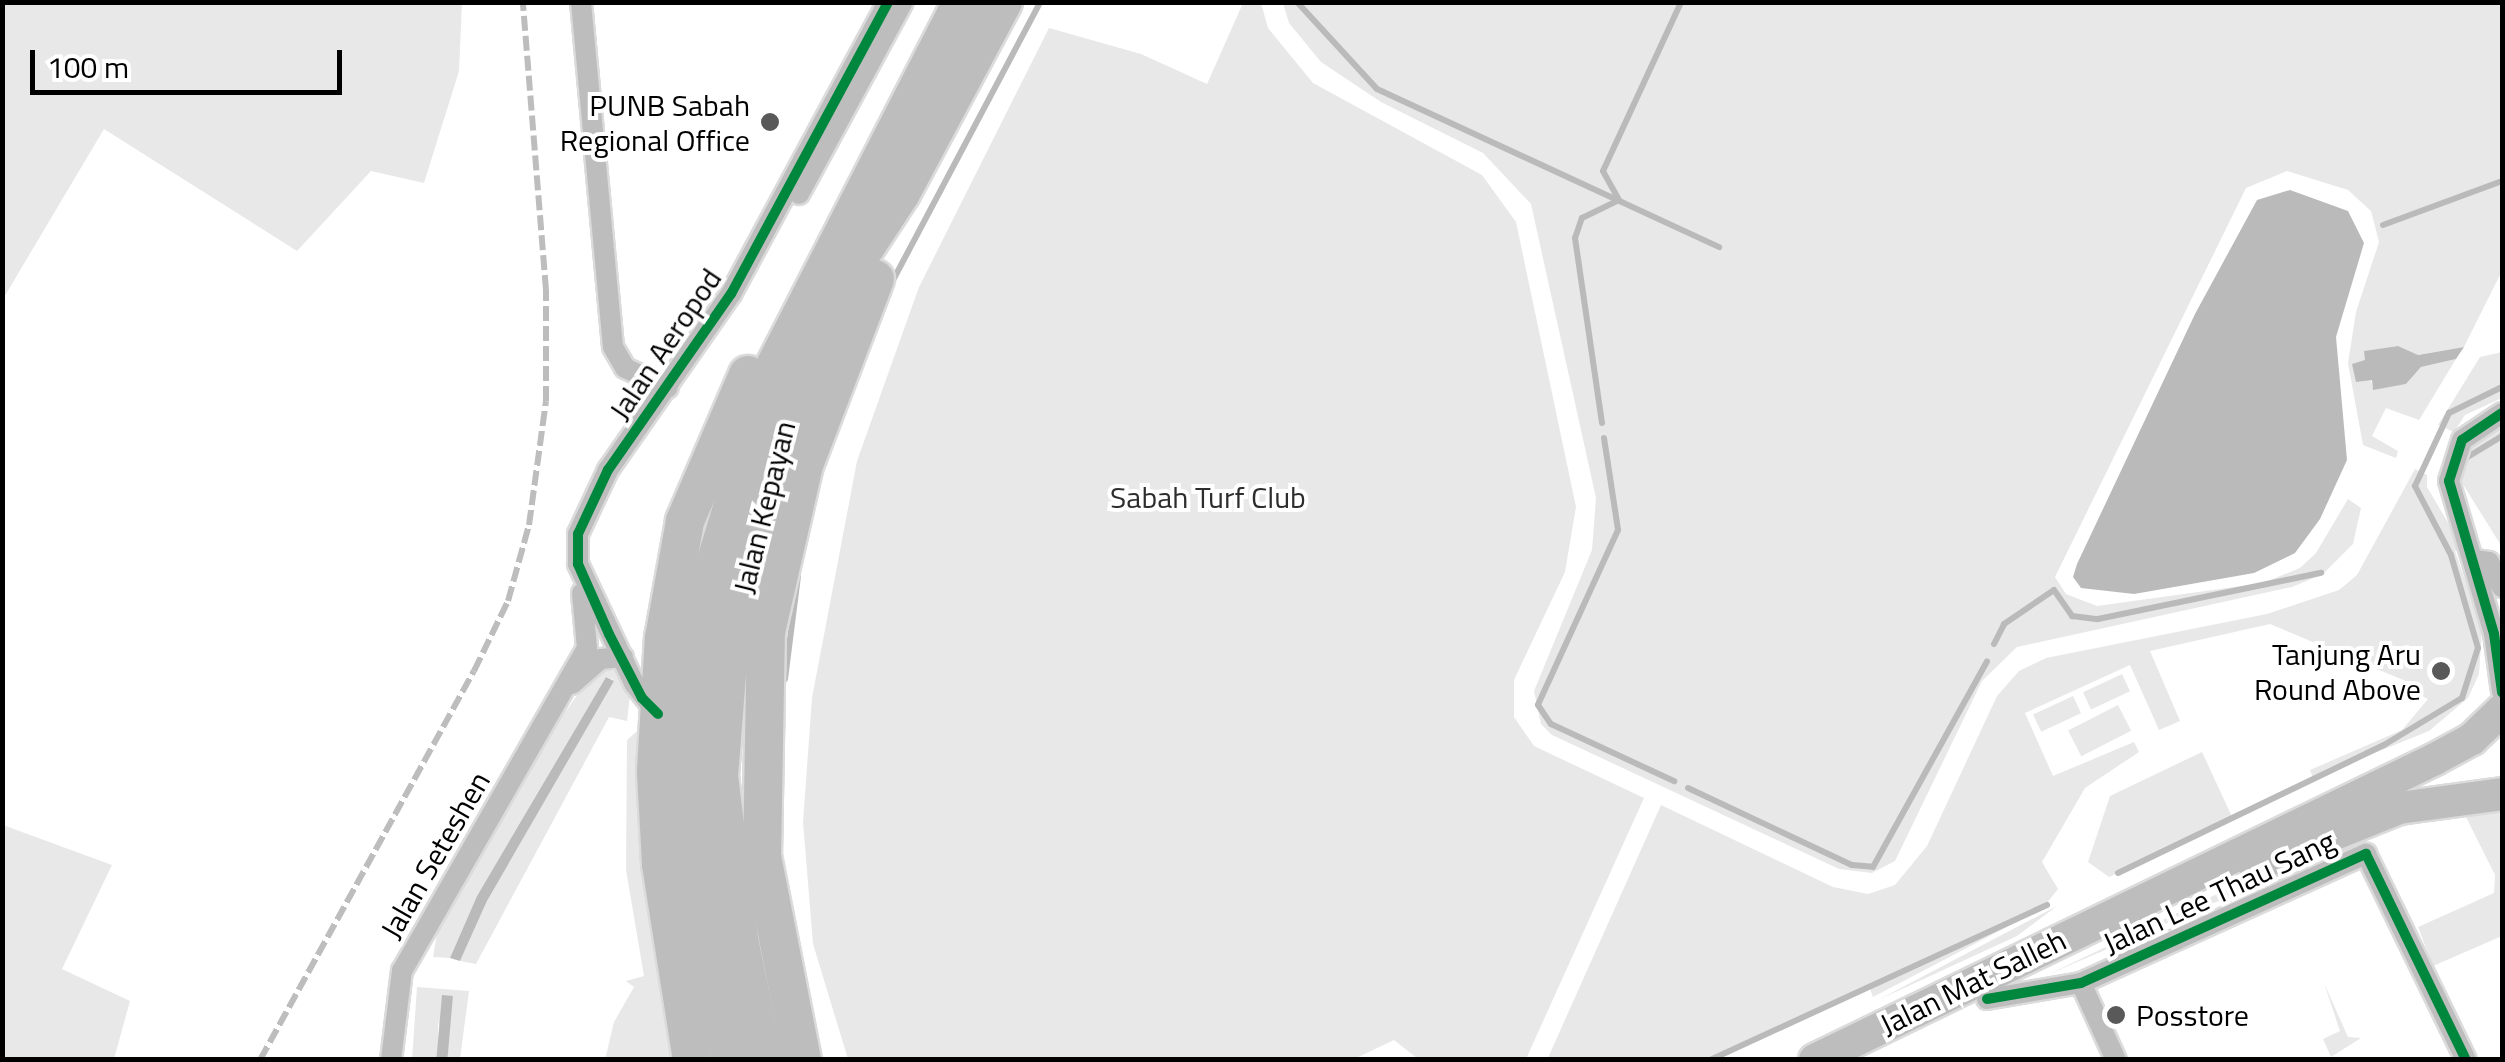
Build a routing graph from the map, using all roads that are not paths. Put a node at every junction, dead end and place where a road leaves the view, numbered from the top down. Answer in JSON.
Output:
{"nodes":[{"id":1,"x":581,"y":2,"type":"edge"},
{"id":2,"x":888,"y":2,"type":"edge"},
{"id":3,"x":904,"y":2,"type":"edge"},
{"id":4,"x":962,"y":2,"type":"edge"},
{"id":5,"x":1003,"y":2,"type":"edge"},
{"id":6,"x":902,"y":193,"type":"junction"},
{"id":7,"x":836,"y":248,"type":"junction"},
{"id":8,"x":694,"y":352,"type":"junction"},
{"id":9,"x":668,"y":388,"type":"junction"},
{"id":10,"x":2502,"y":413,"type":"edge"},
{"id":11,"x":756,"y":463,"type":"junction"},
{"id":12,"x":2475,"y":560,"type":"junction"},
{"id":13,"x":578,"y":564,"type":"junction"},
{"id":14,"x":2502,"y":587,"type":"edge"},
{"id":15,"x":623,"y":656,"type":"junction"},
{"id":16,"x":2502,"y":692,"type":"edge"},
{"id":17,"x":564,"y":693,"type":"junction"},
{"id":18,"x":2502,"y":710,"type":"edge"},
{"id":19,"x":658,"y":714,"type":"junction"},
{"id":20,"x":2502,"y":743,"type":"edge"},
{"id":21,"x":2502,"y":794,"type":"edge"},
{"id":22,"x":2080,"y":982,"type":"junction"},
{"id":23,"x":1986,"y":1000,"type":"junction"},
{"id":24,"x":391,"y":1060,"type":"edge"},
{"id":25,"x":692,"y":1060,"type":"edge"},
{"id":26,"x":731,"y":1060,"type":"edge"},
{"id":27,"x":764,"y":1060,"type":"edge"},
{"id":28,"x":802,"y":1060,"type":"edge"},
{"id":29,"x":1815,"y":1060,"type":"edge"},
{"id":30,"x":1866,"y":1060,"type":"edge"},
{"id":31,"x":2116,"y":1060,"type":"edge"},
{"id":32,"x":2466,"y":1060,"type":"edge"}],
"edges":[{"from":1,"to":9,"type":"street","name":"Jalan Aeropod"},
{"from":2,"to":8,"type":"street","name":"Jalan Aeropod"},
{"from":3,"to":8,"type":"street"},
{"from":4,"to":7,"type":"highway","name":"Jalan Kepayan"},
{"from":5,"to":6,"type":"highway","name":"Jalan Kepayan"},
{"from":6,"to":11,"type":"highway","name":"Jalan Kepayan"},
{"from":6,"to":28,"type":"highway"},
{"from":7,"to":11,"type":"highway","name":"Jalan Kepayan"},
{"from":7,"to":19,"type":"highway"},
{"from":8,"to":9,"type":"street","name":"Jalan Aeropod"},
{"from":9,"to":13,"type":"street","name":"Jalan Aeropod"},
{"from":10,"to":12,"type":"street"},
{"from":11,"to":26,"type":"highway","name":"Jalan Kepayan"},
{"from":11,"to":27,"type":"highway","name":"Jalan Kepayan"},
{"from":12,"to":14,"type":"street"},
{"from":12,"to":16,"type":"street"},
{"from":13,"to":15,"type":"street"},
{"from":13,"to":17,"type":"street","name":"Jalan Seteshen"},
{"from":15,"to":17,"type":"street","name":"Jalan Seteshen"},
{"from":15,"to":19,"type":"street"},
{"from":17,"to":24,"type":"street","name":"Jalan Seteshen"},
{"from":18,"to":20,"type":"main road"},
{"from":18,"to":29,"type":"main road","name":"Jalan Mat Salleh"},
{"from":19,"to":25,"type":"highway"},
{"from":21,"to":23,"type":"main road","name":"Jalan Mat Salleh"},
{"from":22,"to":23,"type":"street","name":"Jalan Lee Thau Sang"},
{"from":22,"to":31,"type":"street"},
{"from":22,"to":32,"type":"street","name":"Jalan Lee Thau Sang"},
{"from":23,"to":30,"type":"main road","name":"Jalan Mat Salleh"}]}
